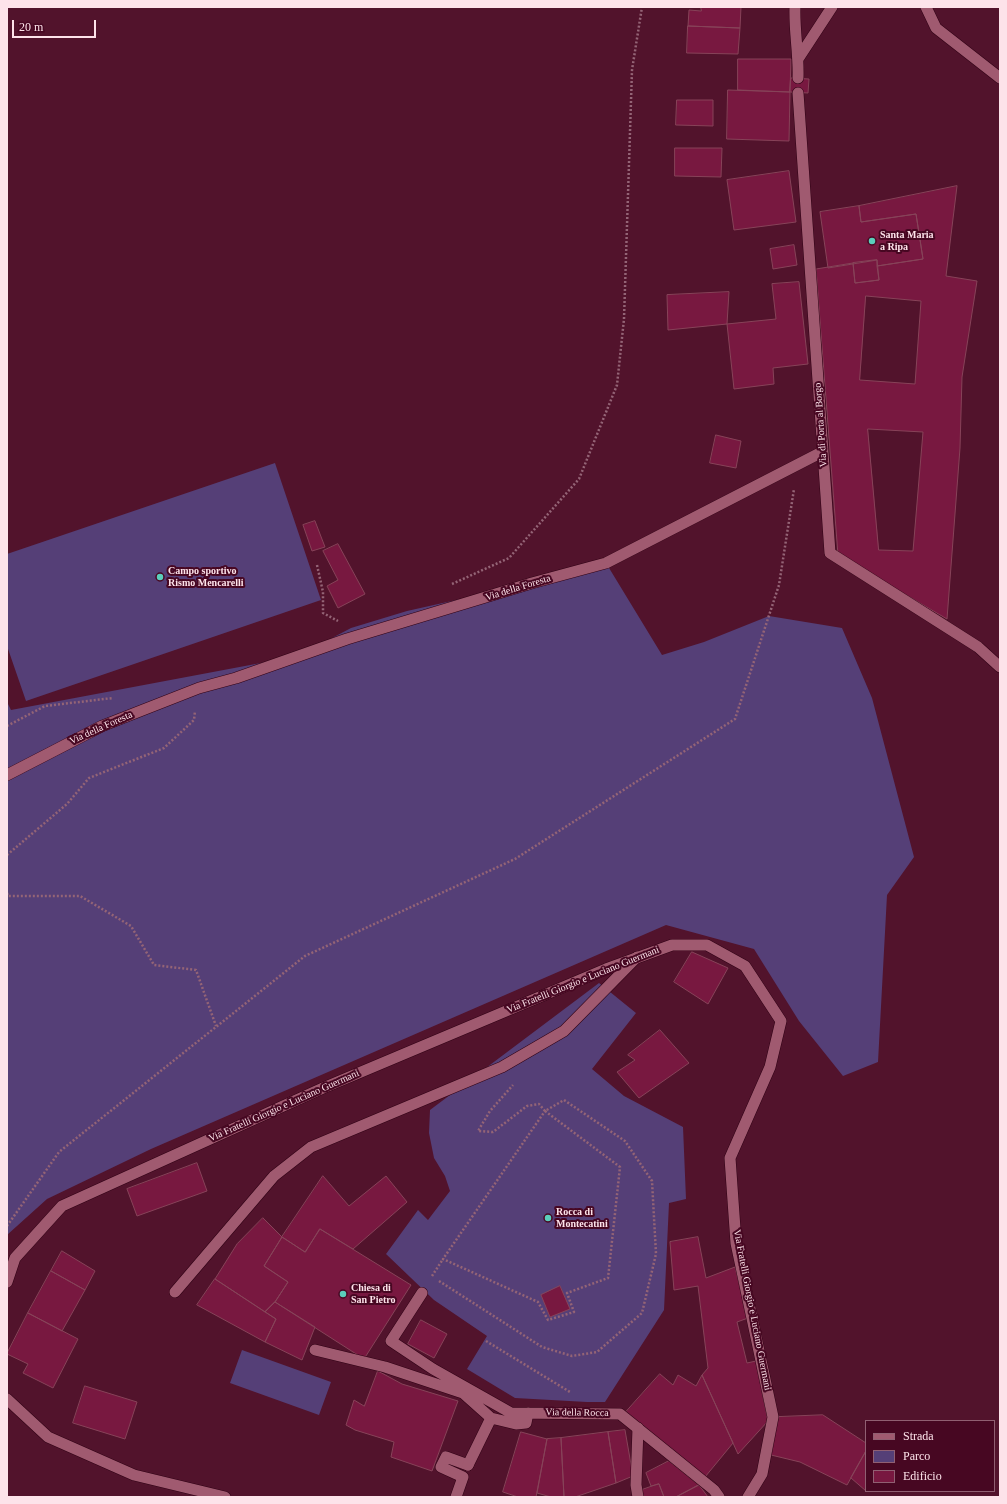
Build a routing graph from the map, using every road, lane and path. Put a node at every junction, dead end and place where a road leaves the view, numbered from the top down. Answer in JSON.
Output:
{"nodes":[{"id":1,"x":642,"y":7,"type":"edge"},
{"id":2,"x":795,"y":7,"type":"edge"},
{"id":3,"x":832,"y":7,"type":"edge"},
{"id":4,"x":926,"y":7,"type":"edge"},
{"id":5,"x":798,"y":59,"type":"junction"},
{"id":6,"x":798,"y":78,"type":"dead end"},
{"id":7,"x":1000,"y":78,"type":"edge"},
{"id":8,"x":798,"y":93,"type":"dead end"},
{"id":9,"x":822,"y":452,"type":"junction"},
{"id":10,"x":799,"y":463,"type":"junction"},
{"id":11,"x":317,"y":565,"type":"dead end"},
{"id":12,"x":445,"y":588,"type":"dead end"},
{"id":13,"x":366,"y":634,"type":"junction"},
{"id":14,"x":1000,"y":667,"type":"edge"},
{"id":15,"x":199,"y":688,"type":"junction"},
{"id":16,"x":114,"y":698,"type":"dead end"},
{"id":17,"x":7,"y":726,"type":"edge"},
{"id":18,"x":7,"y":775,"type":"edge"},
{"id":19,"x":7,"y":855,"type":"edge"},
{"id":20,"x":7,"y":893,"type":"edge"},
{"id":21,"x":637,"y":957,"type":"junction"},
{"id":22,"x":216,"y":1026,"type":"junction"},
{"id":23,"x":516,"y":1082,"type":"dead end"},
{"id":24,"x":545,"y":1111,"type":"junction"},
{"id":25,"x":7,"y":1226,"type":"edge"},
{"id":26,"x":443,"y":1259,"type":"junction"},
{"id":27,"x":7,"y":1282,"type":"edge"},
{"id":28,"x":175,"y":1292,"type":"dead end"},
{"id":29,"x":422,"y":1293,"type":"dead end"},
{"id":30,"x":486,"y":1341,"type":"dead end"},
{"id":31,"x":315,"y":1350,"type":"dead end"},
{"id":32,"x":573,"y":1394,"type":"dead end"},
{"id":33,"x":7,"y":1399,"type":"edge"},
{"id":34,"x":528,"y":1413,"type":"junction"},
{"id":35,"x":491,"y":1418,"type":"junction"},
{"id":36,"x":638,"y":1428,"type":"junction"},
{"id":37,"x":225,"y":1497,"type":"edge"},
{"id":38,"x":456,"y":1497,"type":"edge"},
{"id":39,"x":638,"y":1497,"type":"edge"},
{"id":40,"x":719,"y":1497,"type":"edge"},
{"id":41,"x":748,"y":1497,"type":"edge"}],
"edges":[{"from":1,"to":12,"type":"path"},
{"from":2,"to":5,"type":"street"},
{"from":3,"to":5,"type":"street"},
{"from":4,"to":7,"type":"street"},
{"from":5,"to":6,"type":"street"},
{"from":8,"to":9,"type":"street","name":"Via di Porta al Borgo"},
{"from":9,"to":10,"type":"street","name":"Via della Foresta"},
{"from":9,"to":14,"type":"street","name":"Via di Porta al Borgo"},
{"from":10,"to":13,"type":"street","name":"Via della Foresta"},
{"from":10,"to":22,"type":"path"},
{"from":11,"to":13,"type":"path"},
{"from":13,"to":15,"type":"street","name":"Via della Foresta"},
{"from":15,"to":18,"type":"street","name":"Via della Foresta"},
{"from":15,"to":19,"type":"path"},
{"from":16,"to":17,"type":"path"},
{"from":20,"to":22,"type":"path"},
{"from":21,"to":27,"type":"street","name":"Via Fratelli Giorgio e Luciano Guermani"},
{"from":21,"to":28,"type":"street"},
{"from":21,"to":41,"type":"street","name":"Via Fratelli Giorgio e Luciano Guermani"},
{"from":22,"to":25,"type":"path"},
{"from":23,"to":24,"type":"path"},
{"from":24,"to":26,"type":"path"},
{"from":24,"to":26,"type":"path"},
{"from":24,"to":26,"type":"path"},
{"from":29,"to":34,"type":"street","name":"Via della Rocca"},
{"from":30,"to":32,"type":"path"},
{"from":31,"to":35,"type":"street"},
{"from":33,"to":37,"type":"street"},
{"from":34,"to":35,"type":"street"},
{"from":34,"to":36,"type":"street","name":"Via della Rocca"},
{"from":35,"to":38,"type":"street"},
{"from":36,"to":39,"type":"street"},
{"from":36,"to":40,"type":"street","name":"Via della Rocca"}]}
